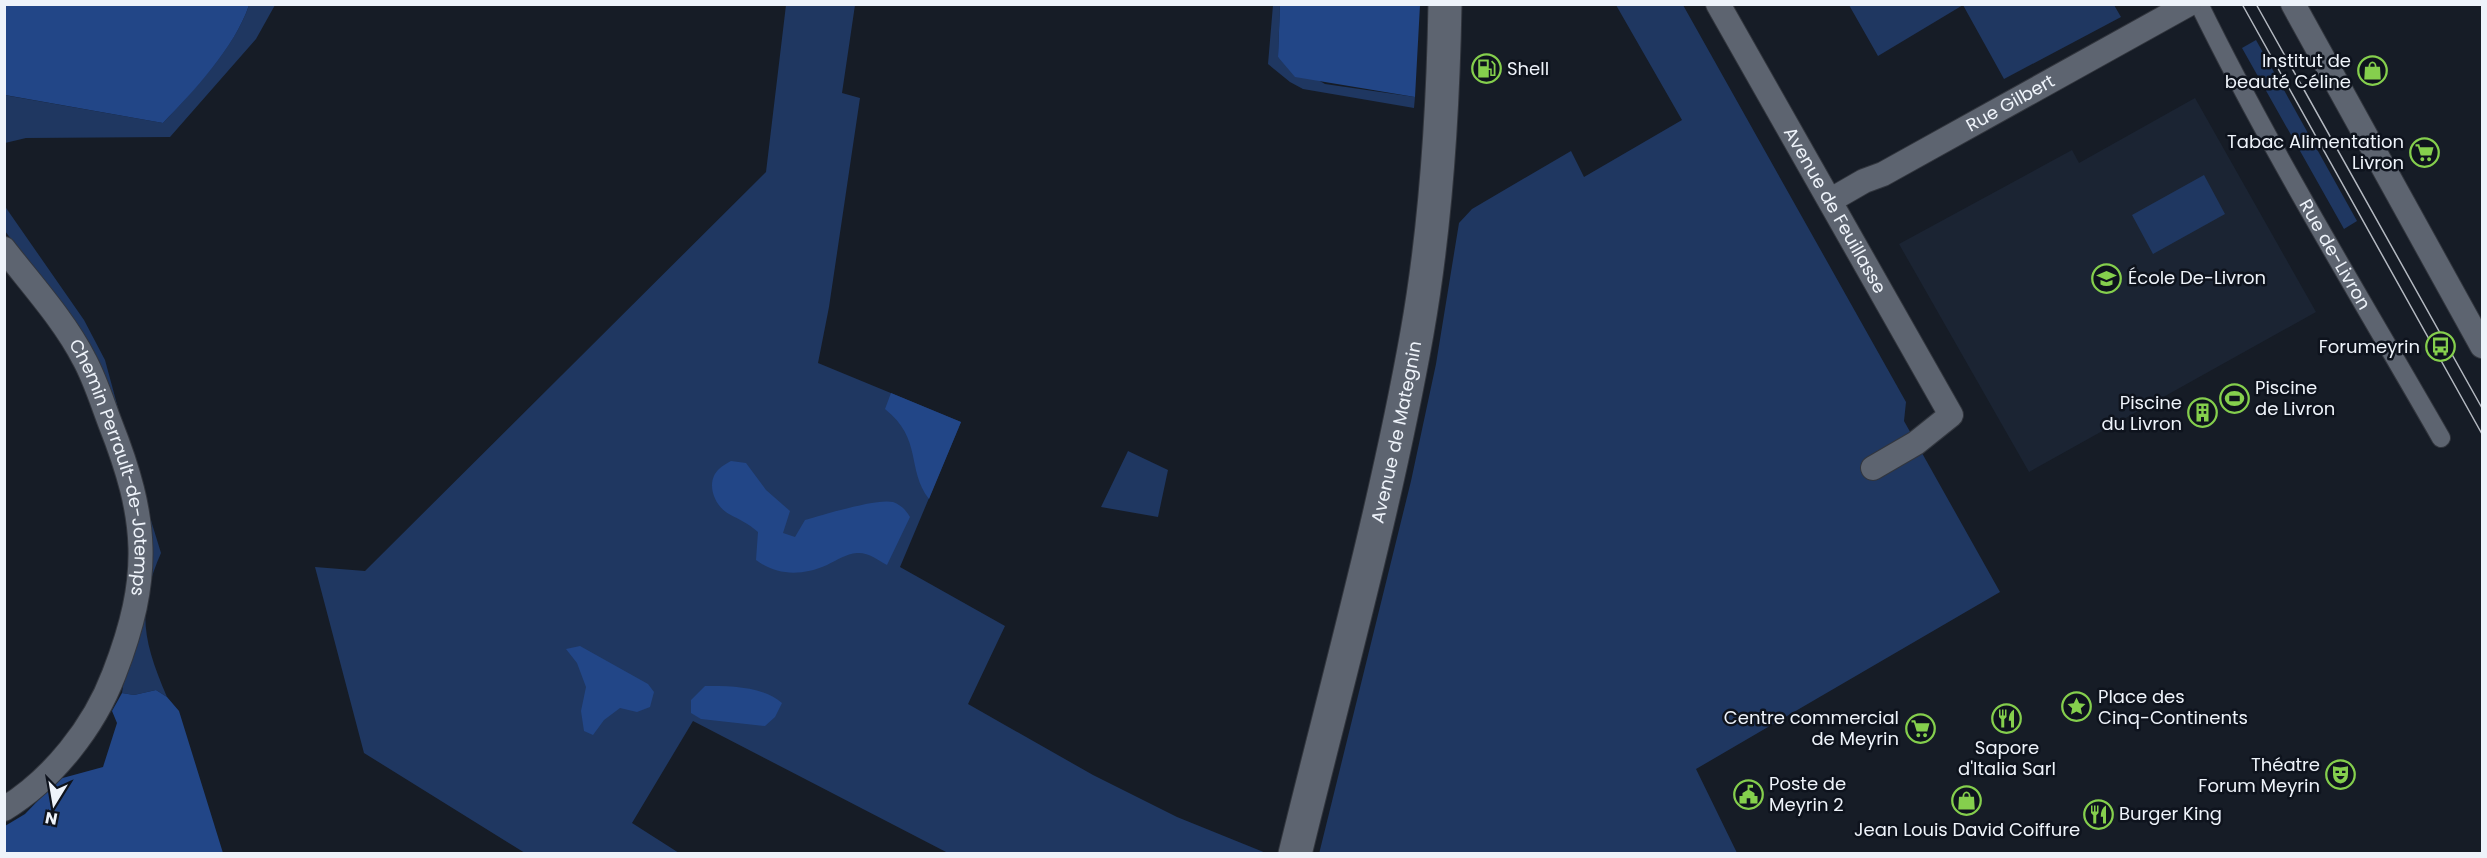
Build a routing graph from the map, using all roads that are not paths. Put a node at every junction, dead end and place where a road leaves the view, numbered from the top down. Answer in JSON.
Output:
{"nodes":[{"id":1,"x":1445,"y":4,"type":"edge"},
{"id":2,"x":1718,"y":4,"type":"edge"},
{"id":3,"x":2189,"y":4,"type":"edge"},
{"id":4,"x":2199,"y":4,"type":"edge"},
{"id":5,"x":2293,"y":4,"type":"edge"},
{"id":6,"x":1831,"y":200,"type":"junction"},
{"id":7,"x":4,"y":249,"type":"edge"},
{"id":8,"x":2482,"y":346,"type":"edge"},
{"id":9,"x":2441,"y":438,"type":"dead end"},
{"id":10,"x":1873,"y":468,"type":"dead end"},
{"id":11,"x":4,"y":809,"type":"edge"},
{"id":12,"x":1295,"y":854,"type":"edge"}],
"edges":[{"from":1,"to":12,"type":"main road","name":"Avenue de Mategnin"},
{"from":2,"to":6,"type":"street","name":"Avenue de Feuillasse"},
{"from":3,"to":6,"type":"street","name":"Rue Gilbert"},
{"from":4,"to":9,"type":"street","name":"Rue de-Livron"},
{"from":5,"to":8,"type":"street"},
{"from":6,"to":10,"type":"street","name":"Avenue de Feuillasse"},
{"from":7,"to":11,"type":"street","name":"Chemin Perrault-de-Jotemps"}]}
